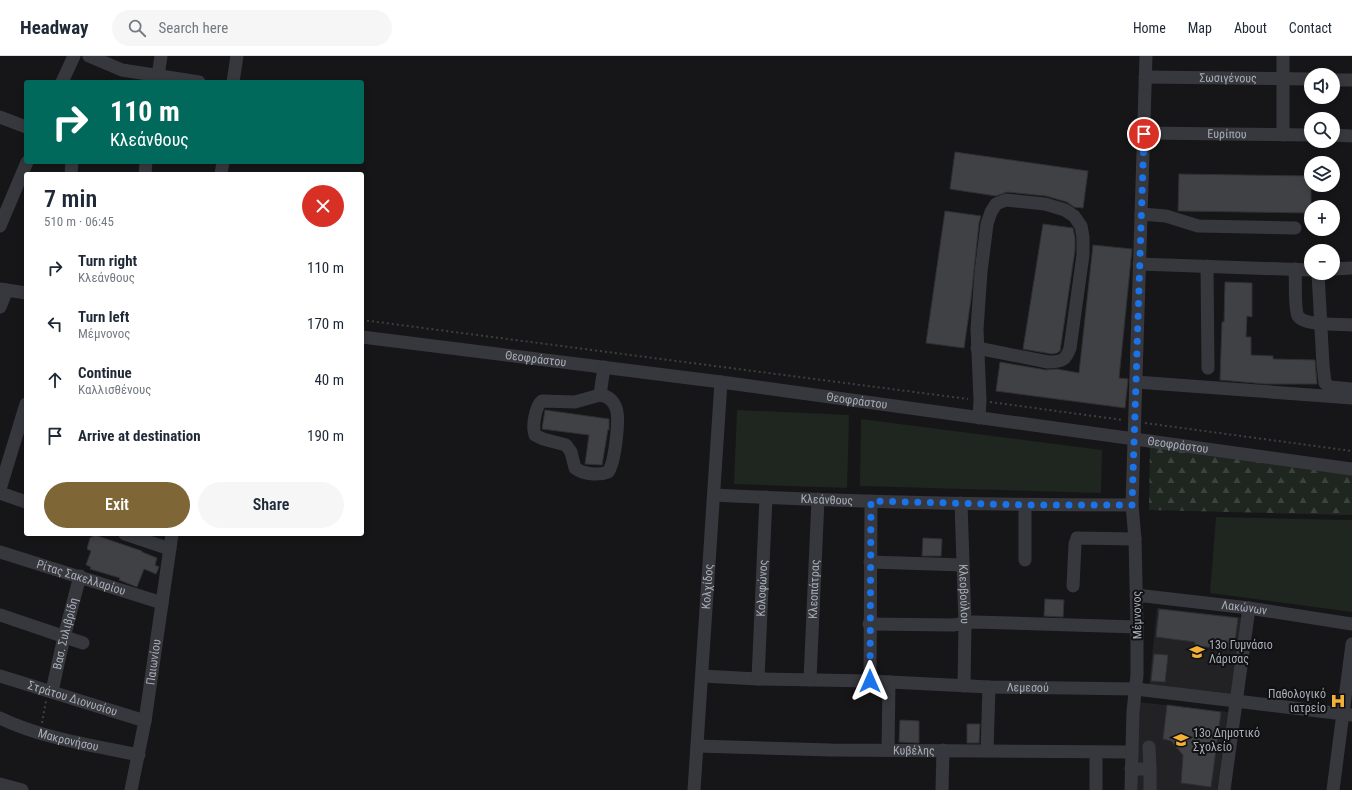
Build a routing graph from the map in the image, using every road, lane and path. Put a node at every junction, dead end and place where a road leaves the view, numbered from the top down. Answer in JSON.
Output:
{"nodes":[{"id":1,"x":74,"y":56,"type":"edge"},
{"id":2,"x":89,"y":56,"type":"edge"},
{"id":3,"x":161,"y":56,"type":"edge"},
{"id":4,"x":237,"y":56,"type":"edge"},
{"id":5,"x":1146,"y":56,"type":"edge"},
{"id":6,"x":1283,"y":56,"type":"edge"},
{"id":7,"x":1145,"y":77,"type":"junction"},
{"id":8,"x":158,"y":79,"type":"edge"},
{"id":9,"x":1283,"y":79,"type":"junction"},
{"id":10,"x":1304,"y":79,"type":"edge"},
{"id":11,"x":63,"y":80,"type":"edge"},
{"id":12,"x":172,"y":80,"type":"edge"},
{"id":13,"x":233,"y":80,"type":"edge"},
{"id":14,"x":1340,"y":80,"type":"edge"},
{"id":15,"x":1352,"y":80,"type":"edge"},
{"id":16,"x":0,"y":117,"type":"edge"},
{"id":17,"x":24,"y":126,"type":"edge"},
{"id":18,"x":1144,"y":134,"type":"junction"},
{"id":19,"x":1283,"y":135,"type":"junction"},
{"id":20,"x":1304,"y":135,"type":"edge"},
{"id":21,"x":1340,"y":135,"type":"edge"},
{"id":22,"x":1352,"y":136,"type":"edge"},
{"id":23,"x":26,"y":164,"type":"edge"},
{"id":24,"x":1142,"y":214,"type":"junction"},
{"id":25,"x":0,"y":226,"type":"edge"},
{"id":26,"x":1295,"y":228,"type":"dead end"},
{"id":27,"x":1139,"y":264,"type":"junction"},
{"id":28,"x":1207,"y":266,"type":"junction"},
{"id":29,"x":1352,"y":268,"type":"edge"},
{"id":30,"x":1295,"y":269,"type":"junction"},
{"id":31,"x":1340,"y":269,"type":"edge"},
{"id":32,"x":1304,"y":270,"type":"edge"},
{"id":33,"x":1318,"y":280,"type":"edge"},
{"id":34,"x":4,"y":290,"type":"edge"},
{"id":35,"x":24,"y":293,"type":"edge"},
{"id":36,"x":0,"y":307,"type":"edge"},
{"id":37,"x":364,"y":320,"type":"edge"},
{"id":38,"x":1321,"y":323,"type":"junction"},
{"id":39,"x":1352,"y":325,"type":"edge"},
{"id":40,"x":364,"y":337,"type":"edge"},
{"id":41,"x":977,"y":348,"type":"junction"},
{"id":42,"x":604,"y":368,"type":"junction"},
{"id":43,"x":1208,"y":368,"type":"dead end"},
{"id":44,"x":721,"y":382,"type":"junction"},
{"id":45,"x":1136,"y":382,"type":"junction"},
{"id":46,"x":1352,"y":389,"type":"edge"},
{"id":47,"x":600,"y":395,"type":"junction"},
{"id":48,"x":1352,"y":398,"type":"edge"},
{"id":49,"x":980,"y":400,"type":"junction"},
{"id":50,"x":24,"y":411,"type":"edge"},
{"id":51,"x":979,"y":418,"type":"junction"},
{"id":52,"x":1135,"y":421,"type":"junction"},
{"id":53,"x":1134,"y":439,"type":"junction"},
{"id":54,"x":1352,"y":451,"type":"edge"},
{"id":55,"x":1352,"y":469,"type":"edge"},
{"id":56,"x":0,"y":489,"type":"edge"},
{"id":57,"x":0,"y":493,"type":"edge"},
{"id":58,"x":714,"y":494,"type":"junction"},
{"id":59,"x":766,"y":497,"type":"junction"},
{"id":60,"x":818,"y":499,"type":"junction"},
{"id":61,"x":24,"y":501,"type":"edge"},
{"id":62,"x":871,"y":501,"type":"junction"},
{"id":63,"x":961,"y":503,"type":"junction"},
{"id":64,"x":1025,"y":505,"type":"junction"},
{"id":65,"x":1132,"y":505,"type":"junction"},
{"id":66,"x":131,"y":536,"type":"edge"},
{"id":67,"x":172,"y":536,"type":"edge"},
{"id":68,"x":1135,"y":539,"type":"junction"},
{"id":69,"x":170,"y":549,"type":"junction"},
{"id":70,"x":0,"y":552,"type":"edge"},
{"id":71,"x":1025,"y":560,"type":"dead end"},
{"id":72,"x":870,"y":562,"type":"junction"},
{"id":73,"x":963,"y":565,"type":"junction"},
{"id":74,"x":80,"y":576,"type":"junction"},
{"id":75,"x":1073,"y":586,"type":"dead end"},
{"id":76,"x":1136,"y":595,"type":"junction"},
{"id":77,"x":162,"y":603,"type":"junction"},
{"id":78,"x":1249,"y":608,"type":"junction"},
{"id":79,"x":0,"y":615,"type":"edge"},
{"id":80,"x":965,"y":623,"type":"junction"},
{"id":81,"x":870,"y":624,"type":"junction"},
{"id":82,"x":1352,"y":624,"type":"edge"},
{"id":83,"x":1137,"y":627,"type":"junction"},
{"id":84,"x":64,"y":637,"type":"junction"},
{"id":85,"x":83,"y":643,"type":"dead end"},
{"id":86,"x":1352,"y":644,"type":"edge"},
{"id":87,"x":0,"y":676,"type":"edge"},
{"id":88,"x":702,"y":676,"type":"junction"},
{"id":89,"x":758,"y":679,"type":"junction"},
{"id":90,"x":810,"y":680,"type":"junction"},
{"id":91,"x":870,"y":681,"type":"junction"},
{"id":92,"x":889,"y":682,"type":"junction"},
{"id":93,"x":964,"y":686,"type":"junction"},
{"id":94,"x":988,"y":687,"type":"junction"},
{"id":95,"x":1136,"y":689,"type":"junction"},
{"id":96,"x":50,"y":691,"type":"junction"},
{"id":97,"x":1236,"y":700,"type":"junction"},
{"id":98,"x":1347,"y":714,"type":"edge"},
{"id":99,"x":0,"y":718,"type":"edge"},
{"id":100,"x":145,"y":721,"type":"junction"},
{"id":101,"x":40,"y":733,"type":"junction"},
{"id":102,"x":697,"y":746,"type":"junction"},
{"id":103,"x":1149,"y":747,"type":"dead end"},
{"id":104,"x":888,"y":750,"type":"junction"},
{"id":105,"x":943,"y":750,"type":"junction"},
{"id":106,"x":987,"y":751,"type":"junction"},
{"id":107,"x":1096,"y":752,"type":"junction"},
{"id":108,"x":1132,"y":752,"type":"junction"},
{"id":109,"x":139,"y":755,"type":"junction"},
{"id":110,"x":1131,"y":768,"type":"junction"},
{"id":111,"x":1150,"y":769,"type":"junction"},
{"id":112,"x":0,"y":784,"type":"edge"},
{"id":113,"x":19,"y":790,"type":"edge"},
{"id":114,"x":131,"y":790,"type":"edge"},
{"id":115,"x":694,"y":790,"type":"edge"},
{"id":116,"x":942,"y":790,"type":"edge"},
{"id":117,"x":1096,"y":790,"type":"edge"},
{"id":118,"x":1131,"y":790,"type":"edge"},
{"id":119,"x":1150,"y":790,"type":"edge"},
{"id":120,"x":1224,"y":790,"type":"edge"},
{"id":121,"x":1333,"y":790,"type":"edge"}],
"edges":[{"from":1,"to":11,"type":"street"},
{"from":2,"to":8,"type":"street"},
{"from":3,"to":8,"type":"street"},
{"from":4,"to":13,"type":"street"},
{"from":5,"to":7,"type":"street","name":"Μέμνονος"},
{"from":6,"to":9,"type":"street"},
{"from":7,"to":9,"type":"street","name":"Σωσιγένους"},
{"from":7,"to":18,"type":"street","name":"Μέμνονος"},
{"from":8,"to":12,"type":"street"},
{"from":9,"to":10,"type":"street","name":"Σωσιγένους"},
{"from":9,"to":19,"type":"street"},
{"from":14,"to":15,"type":"street"},
{"from":16,"to":17,"type":"street"},
{"from":18,"to":19,"type":"street","name":"Ευρίπου"},
{"from":18,"to":24,"type":"street","name":"Μέμνονος"},
{"from":19,"to":20,"type":"street","name":"Ευρίπου"},
{"from":21,"to":22,"type":"street"},
{"from":23,"to":25,"type":"street"},
{"from":24,"to":26,"type":"street"},
{"from":24,"to":27,"type":"street","name":"Μέμνονος"},
{"from":27,"to":28,"type":"street"},
{"from":27,"to":45,"type":"street","name":"Μέμνονος"},
{"from":28,"to":30,"type":"street"},
{"from":28,"to":43,"type":"street"},
{"from":29,"to":31,"type":"street"},
{"from":30,"to":32,"type":"street"},
{"from":30,"to":38,"type":"street"},
{"from":33,"to":38,"type":"street"},
{"from":34,"to":35,"type":"street"},
{"from":34,"to":36,"type":"street"},
{"from":37,"to":49,"type":"path"},
{"from":38,"to":39,"type":"street"},
{"from":38,"to":46,"type":"street"},
{"from":40,"to":42,"type":"street","name":"Θεοφράστου"},
{"from":41,"to":41,"type":"street"},
{"from":41,"to":49,"type":"street"},
{"from":42,"to":44,"type":"street","name":"Θεοφράστου"},
{"from":42,"to":47,"type":"street"},
{"from":44,"to":51,"type":"street","name":"Θεοφράστου"},
{"from":44,"to":58,"type":"street","name":"Κολχίδος"},
{"from":45,"to":48,"type":"street"},
{"from":45,"to":52,"type":"street","name":"Μέμνονος"},
{"from":47,"to":47,"type":"street"},
{"from":49,"to":51,"type":"street"},
{"from":49,"to":52,"type":"path"},
{"from":50,"to":56,"type":"street"},
{"from":51,"to":53,"type":"street","name":"Θεοφράστου"},
{"from":52,"to":53,"type":"street","name":"Μέμνονος"},
{"from":52,"to":54,"type":"path"},
{"from":53,"to":55,"type":"street","name":"Θεοφράστου"},
{"from":53,"to":65,"type":"street","name":"Μέμνονος"},
{"from":57,"to":61,"type":"street"},
{"from":58,"to":59,"type":"street","name":"Κλεάνθους"},
{"from":58,"to":88,"type":"street","name":"Κολχίδος"},
{"from":59,"to":60,"type":"street","name":"Κλεάνθους"},
{"from":59,"to":89,"type":"street","name":"Κολοφώνος"},
{"from":60,"to":62,"type":"street","name":"Κλεάνθους"},
{"from":60,"to":90,"type":"street","name":"Κλεοπάτρας"},
{"from":62,"to":63,"type":"street","name":"Κλεάνθους"},
{"from":62,"to":72,"type":"street"},
{"from":63,"to":64,"type":"street","name":"Κλεάνθους"},
{"from":63,"to":73,"type":"street","name":"Κλεοβούλου"},
{"from":64,"to":65,"type":"street","name":"Κλεάνθους"},
{"from":64,"to":71,"type":"street"},
{"from":65,"to":68,"type":"street","name":"Μέμνονος"},
{"from":66,"to":69,"type":"street"},
{"from":67,"to":69,"type":"street","name":"Παιωνίου"},
{"from":68,"to":75,"type":"street"},
{"from":68,"to":76,"type":"street","name":"Μέμνονος"},
{"from":69,"to":77,"type":"street","name":"Παιωνίου"},
{"from":70,"to":74,"type":"street","name":"Ρίτας Σακελλαρίου"},
{"from":72,"to":73,"type":"street"},
{"from":72,"to":81,"type":"street"},
{"from":73,"to":80,"type":"street","name":"Κλεοβούλου"},
{"from":74,"to":77,"type":"street","name":"Ρίτας Σακελλαρίου"},
{"from":74,"to":84,"type":"street","name":"Βασ. Συλιβρίδη"},
{"from":76,"to":78,"type":"street","name":"Λακώνων"},
{"from":76,"to":83,"type":"street","name":"Μέμνονος"},
{"from":77,"to":100,"type":"street","name":"Παιωνίου"},
{"from":78,"to":82,"type":"street","name":"Λακώνων"},
{"from":78,"to":97,"type":"street"},
{"from":79,"to":84,"type":"street"},
{"from":80,"to":81,"type":"street"},
{"from":80,"to":83,"type":"street"},
{"from":80,"to":93,"type":"street","name":"Κλεοβούλου"},
{"from":81,"to":91,"type":"street"},
{"from":83,"to":95,"type":"street","name":"Μέμνονος"},
{"from":84,"to":85,"type":"street"},
{"from":84,"to":96,"type":"street","name":"Βασ. Συλιβρίδη"},
{"from":86,"to":98,"type":"street"},
{"from":87,"to":96,"type":"street","name":"Στράτου Διονυσίου"},
{"from":88,"to":89,"type":"street","name":"Λεμεσού"},
{"from":88,"to":102,"type":"street","name":"Κολχίδος"},
{"from":89,"to":90,"type":"street","name":"Λεμεσού"},
{"from":90,"to":91,"type":"street","name":"Λεμεσού"},
{"from":91,"to":92,"type":"street","name":"Λεμεσού"},
{"from":92,"to":93,"type":"street","name":"Λεμεσού"},
{"from":92,"to":104,"type":"street"},
{"from":93,"to":94,"type":"street","name":"Λεμεσού"},
{"from":94,"to":95,"type":"street","name":"Λεμεσού"},
{"from":94,"to":106,"type":"street"},
{"from":95,"to":97,"type":"street","name":"Λεμεσού"},
{"from":95,"to":108,"type":"street","name":"Μέμνονος"},
{"from":96,"to":100,"type":"street","name":"Στράτου Διονυσίου"},
{"from":96,"to":101,"type":"path"},
{"from":97,"to":98,"type":"street","name":"Λεμεσού"},
{"from":97,"to":120,"type":"street"},
{"from":98,"to":121,"type":"street"},
{"from":99,"to":101,"type":"street","name":"Μακρονήσου"},
{"from":100,"to":109,"type":"street","name":"Παιωνίου"},
{"from":101,"to":109,"type":"street","name":"Μακρονήσου"},
{"from":102,"to":104,"type":"street","name":"Κυβέλης"},
{"from":102,"to":115,"type":"street","name":"Κολχίδος"},
{"from":103,"to":111,"type":"street"},
{"from":104,"to":105,"type":"street","name":"Κυβέλης"},
{"from":105,"to":106,"type":"street","name":"Κυβέλης"},
{"from":105,"to":116,"type":"street"},
{"from":106,"to":107,"type":"street","name":"Κυβέλης"},
{"from":107,"to":108,"type":"street","name":"Κυβέλης"},
{"from":107,"to":117,"type":"street"},
{"from":108,"to":110,"type":"street","name":"Μέμνονος"},
{"from":109,"to":114,"type":"street","name":"Παιωνίου"},
{"from":110,"to":111,"type":"street"},
{"from":110,"to":118,"type":"street","name":"Μέμνονος"},
{"from":111,"to":119,"type":"street"},
{"from":112,"to":113,"type":"street"}]}
